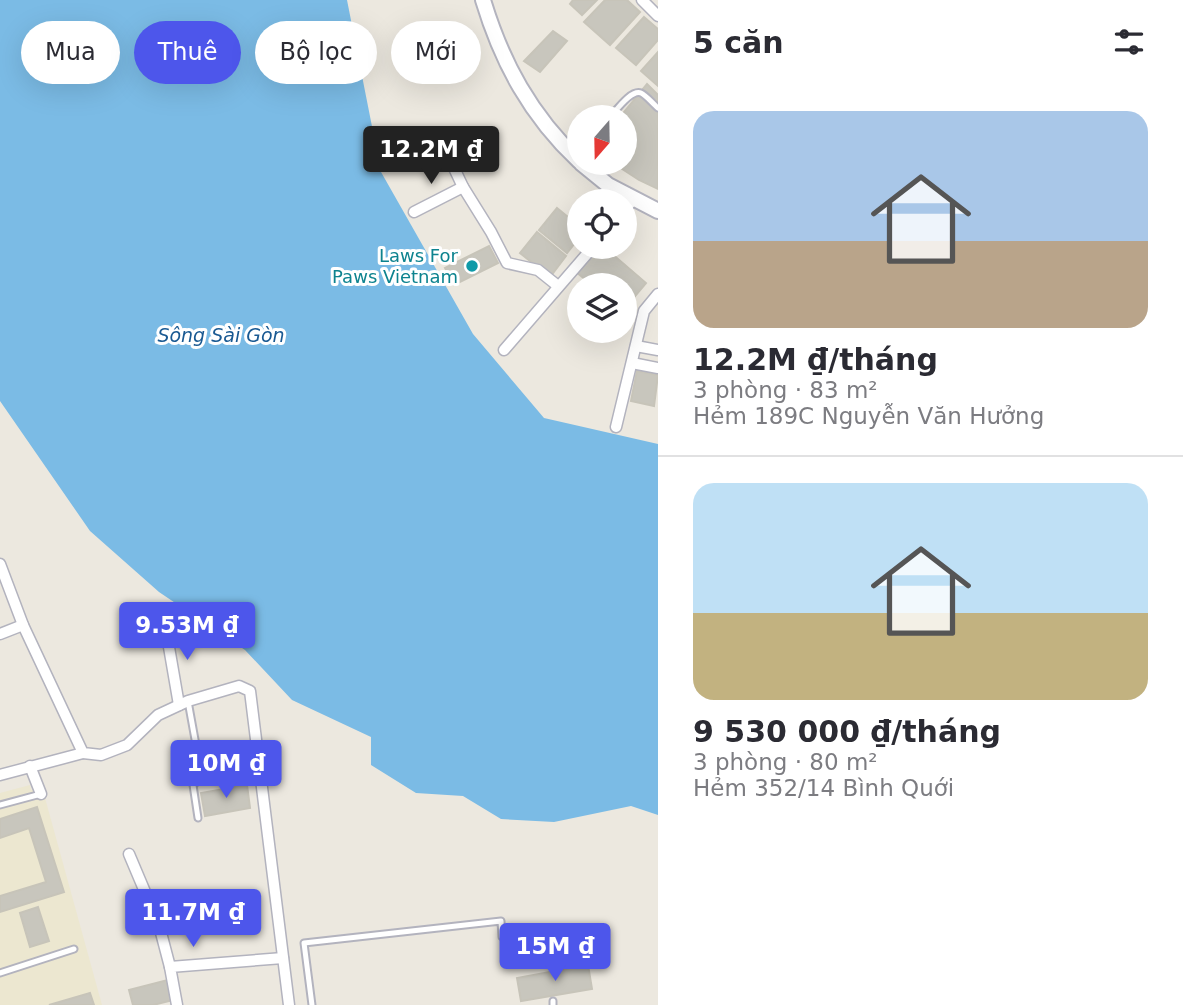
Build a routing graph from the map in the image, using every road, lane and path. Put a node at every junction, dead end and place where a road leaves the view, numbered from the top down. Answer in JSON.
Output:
{"nodes":[{"id":1,"x":482,"y":0,"type":"edge"},
{"id":2,"x":642,"y":0,"type":"edge"},
{"id":3,"x":658,"y":16,"type":"edge"},
{"id":4,"x":621,"y":105,"type":"edge"},
{"id":5,"x":658,"y":108,"type":"edge"},
{"id":6,"x":438,"y":134,"type":"dead end"},
{"id":7,"x":567,"y":147,"type":"edge"},
{"id":8,"x":597,"y":175,"type":"edge"},
{"id":9,"x":463,"y":187,"type":"junction"},
{"id":10,"x":612,"y":189,"type":"edge"},
{"id":11,"x":637,"y":206,"type":"edge"},
{"id":12,"x":658,"y":211,"type":"edge"},
{"id":13,"x":414,"y":212,"type":"dead end"},
{"id":14,"x":582,"y":259,"type":"edge"},
{"id":15,"x":558,"y":286,"type":"junction"},
{"id":16,"x":658,"y":294,"type":"edge"},
{"id":17,"x":636,"y":346,"type":"junction"},
{"id":18,"x":504,"y":350,"type":"dead end"},
{"id":19,"x":658,"y":350,"type":"edge"},
{"id":20,"x":632,"y":363,"type":"junction"},
{"id":21,"x":658,"y":368,"type":"edge"},
{"id":22,"x":616,"y":427,"type":"dead end"},
{"id":23,"x":0,"y":564,"type":"edge"},
{"id":24,"x":165,"y":624,"type":"dead end"},
{"id":25,"x":23,"y":625,"type":"junction"},
{"id":26,"x":0,"y":634,"type":"edge"},
{"id":27,"x":184,"y":703,"type":"junction"},
{"id":28,"x":83,"y":752,"type":"junction"},
{"id":29,"x":30,"y":766,"type":"junction"},
{"id":30,"x":260,"y":773,"type":"junction"},
{"id":31,"x":0,"y":775,"type":"edge"},
{"id":32,"x":202,"y":778,"type":"junction"},
{"id":33,"x":41,"y":794,"type":"joint"},
{"id":34,"x":0,"y":805,"type":"edge"},
{"id":35,"x":198,"y":818,"type":"dead end"},
{"id":36,"x":129,"y":854,"type":"dead end"},
{"id":37,"x":74,"y":949,"type":"dead end"},
{"id":38,"x":590,"y":952,"type":"dead end"},
{"id":39,"x":283,"y":958,"type":"junction"},
{"id":40,"x":170,"y":967,"type":"junction"},
{"id":41,"x":0,"y":973,"type":"edge"},
{"id":42,"x":177,"y":1005,"type":"edge"},
{"id":43,"x":289,"y":1005,"type":"edge"},
{"id":44,"x":312,"y":1005,"type":"edge"}],
"edges":[{"from":1,"to":7,"type":"main road"},
{"from":2,"to":3,"type":"street"},
{"from":4,"to":5,"type":"lane"},
{"from":6,"to":9,"type":"street"},
{"from":8,"to":10,"type":"main road"},
{"from":9,"to":13,"type":"street"},
{"from":9,"to":15,"type":"street"},
{"from":11,"to":12,"type":"main road"},
{"from":14,"to":15,"type":"street"},
{"from":15,"to":18,"type":"street"},
{"from":16,"to":17,"type":"street"},
{"from":17,"to":19,"type":"street"},
{"from":17,"to":20,"type":"street"},
{"from":20,"to":21,"type":"street"},
{"from":20,"to":22,"type":"street"},
{"from":23,"to":25,"type":"street"},
{"from":24,"to":27,"type":"street"},
{"from":25,"to":26,"type":"street"},
{"from":25,"to":28,"type":"street"},
{"from":27,"to":28,"type":"street"},
{"from":27,"to":30,"type":"street"},
{"from":27,"to":32,"type":"lane"},
{"from":28,"to":29,"type":"street"},
{"from":29,"to":31,"type":"street"},
{"from":29,"to":33,"type":"street"},
{"from":30,"to":32,"type":"lane"},
{"from":30,"to":39,"type":"street"},
{"from":32,"to":35,"type":"lane"},
{"from":33,"to":34,"type":"lane"},
{"from":36,"to":40,"type":"street"},
{"from":37,"to":41,"type":"lane"},
{"from":38,"to":44,"type":"lane"},
{"from":39,"to":40,"type":"street"},
{"from":39,"to":43,"type":"street"},
{"from":40,"to":42,"type":"street"}]}
